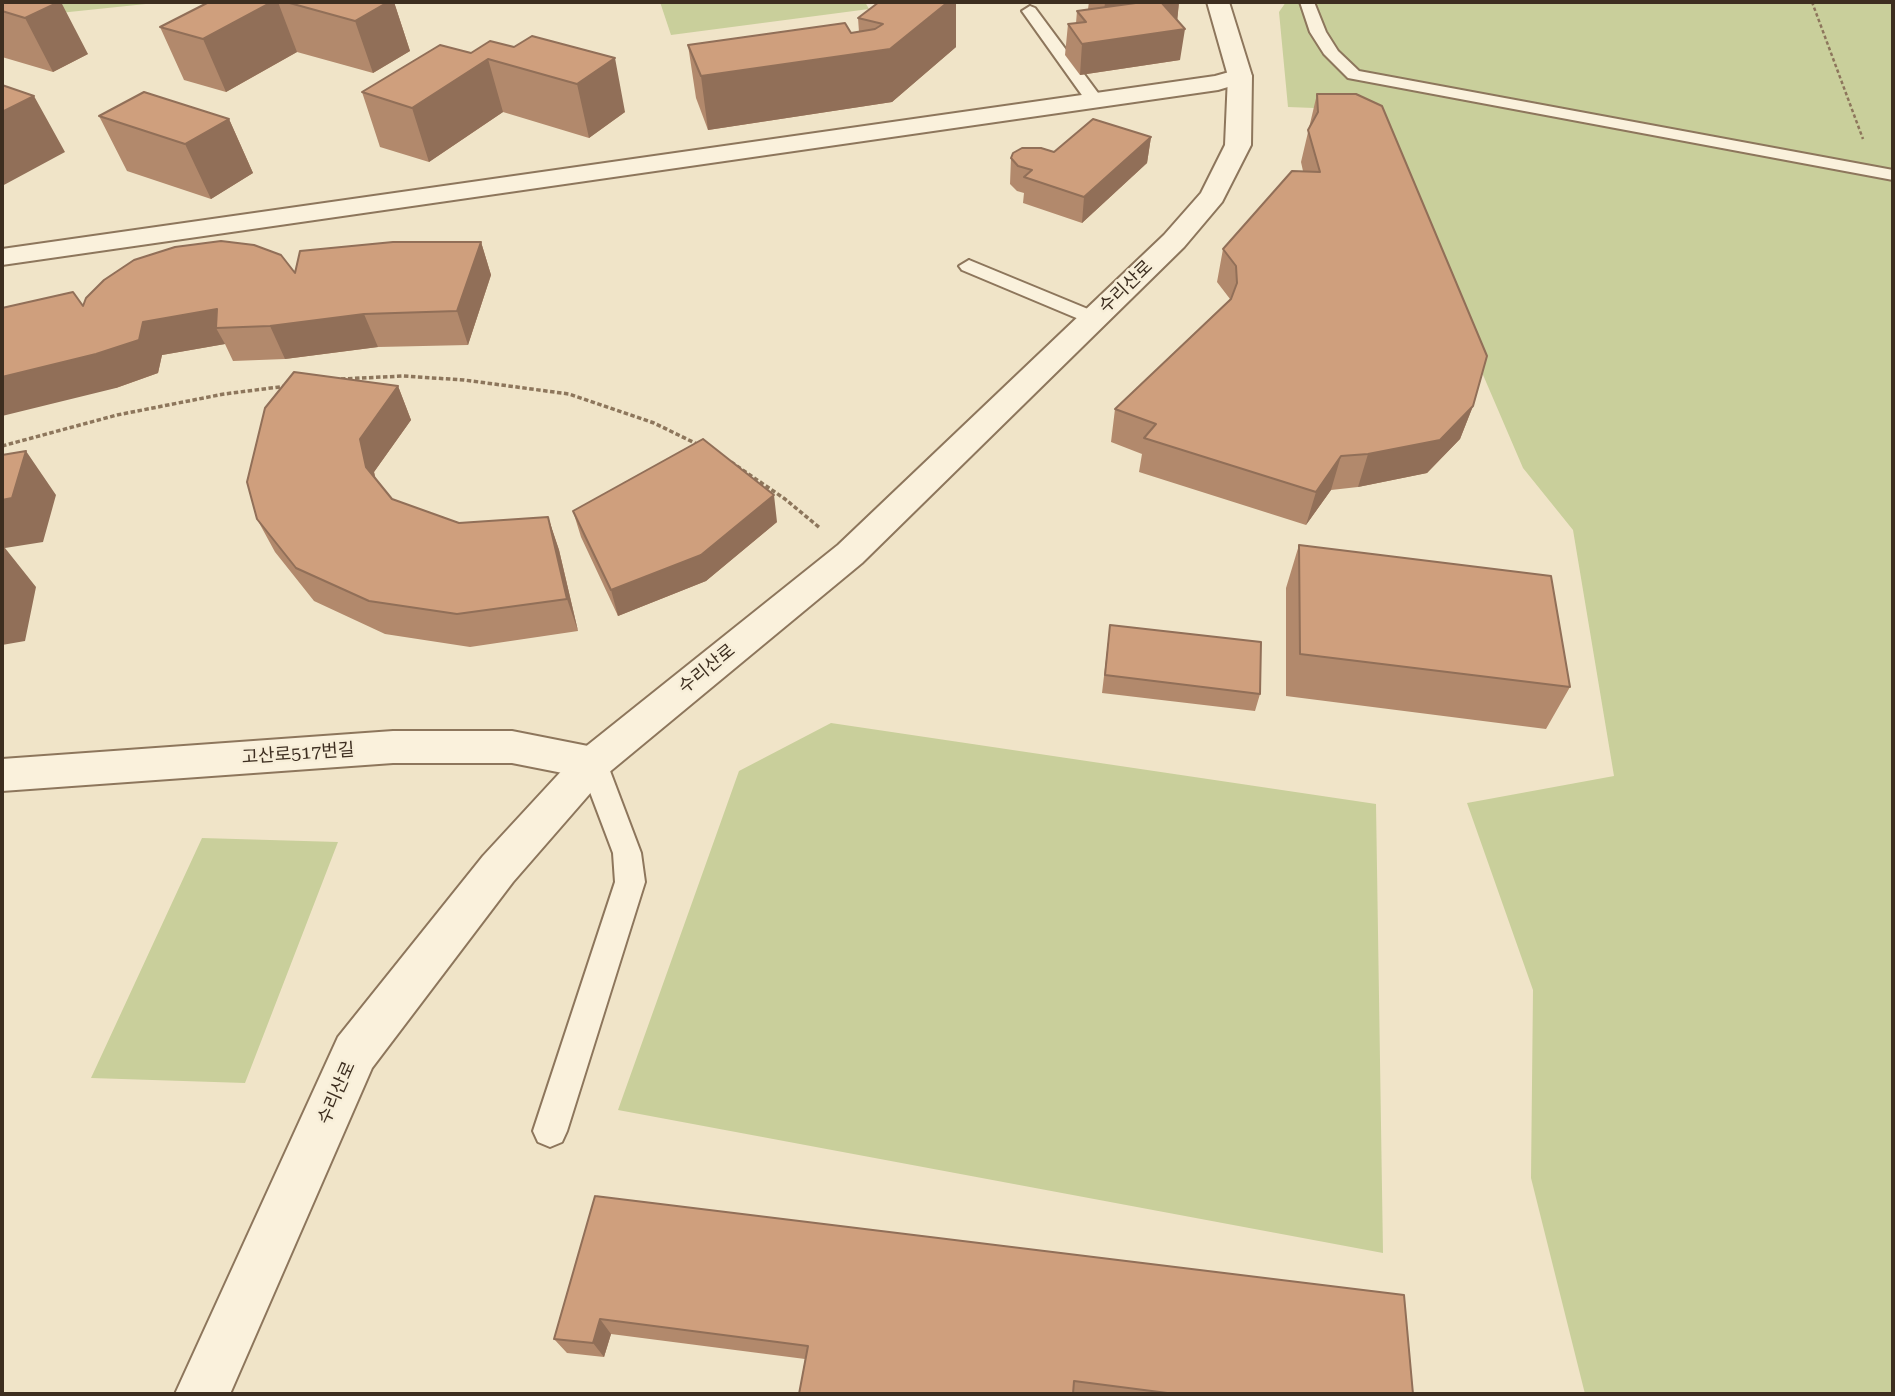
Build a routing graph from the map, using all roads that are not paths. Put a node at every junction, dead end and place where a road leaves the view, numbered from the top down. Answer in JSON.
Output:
{"nodes":[{"id":1,"x":1218,"y":2,"type":"edge"},
{"id":2,"x":1307,"y":2,"type":"edge"},
{"id":3,"x":1030,"y":11,"type":"dead end"},
{"id":4,"x":1240,"y":76,"type":"junction"},
{"id":5,"x":1095,"y":101,"type":"junction"},
{"id":6,"x":1893,"y":175,"type":"edge"},
{"id":7,"x":2,"y":257,"type":"edge"},
{"id":8,"x":969,"y":267,"type":"dead end"},
{"id":9,"x":1093,"y":318,"type":"junction"},
{"id":10,"x":593,"y":763,"type":"junction"},
{"id":11,"x":2,"y":775,"type":"edge"},
{"id":12,"x":550,"y":1131,"type":"dead end"},
{"id":13,"x":202,"y":1394,"type":"edge"}],
"edges":[{"from":1,"to":4,"type":"street","name":"수리산로"},
{"from":2,"to":6,"type":"lane"},
{"from":3,"to":5,"type":"lane"},
{"from":4,"to":5,"type":"street"},
{"from":4,"to":9,"type":"street","name":"수리산로"},
{"from":5,"to":7,"type":"street"},
{"from":8,"to":9,"type":"lane"},
{"from":9,"to":10,"type":"street","name":"수리산로"},
{"from":10,"to":11,"type":"street","name":"고산로517번길"},
{"from":10,"to":12,"type":"lane"},
{"from":10,"to":13,"type":"street","name":"수리산로"}]}
